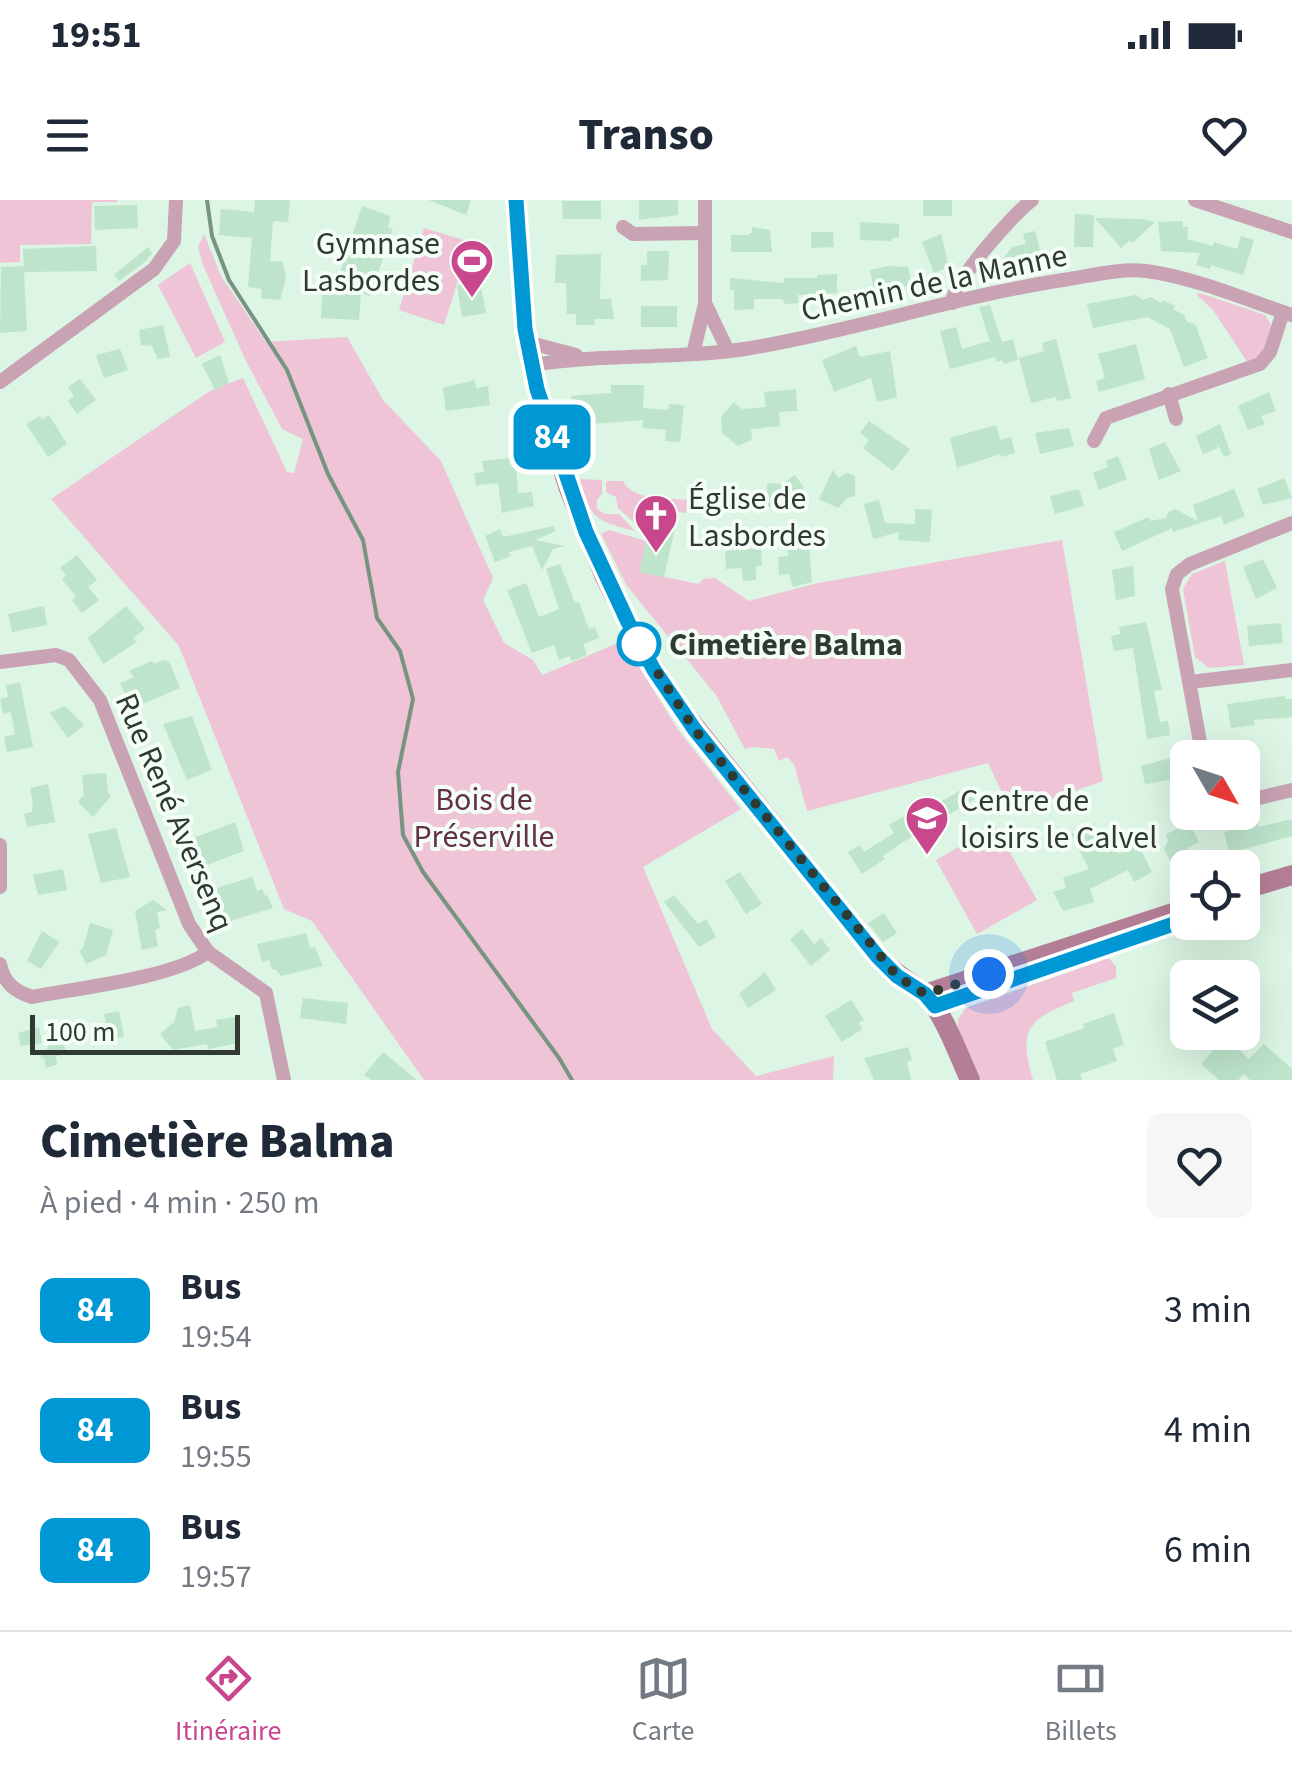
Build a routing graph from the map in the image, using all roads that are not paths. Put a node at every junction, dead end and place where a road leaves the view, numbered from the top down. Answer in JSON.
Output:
{"nodes":[{"id":1,"x":176,"y":200,"type":"edge"},
{"id":2,"x":516,"y":200,"type":"edge"},
{"id":3,"x":705,"y":200,"type":"edge"},
{"id":4,"x":1032,"y":200,"type":"edge"},
{"id":5,"x":1195,"y":200,"type":"edge"},
{"id":6,"x":623,"y":227,"type":"dead end"},
{"id":7,"x":1292,"y":232,"type":"edge"},
{"id":8,"x":705,"y":233,"type":"junction"},
{"id":9,"x":975,"y":265,"type":"junction"},
{"id":10,"x":977,"y":296,"type":"junction"},
{"id":11,"x":952,"y":303,"type":"junction"},
{"id":12,"x":705,"y":304,"type":"junction"},
{"id":13,"x":1287,"y":313,"type":"edge"},
{"id":14,"x":528,"y":342,"type":"junction"},
{"id":15,"x":728,"y":351,"type":"junction"},
{"id":16,"x":693,"y":354,"type":"junction"},
{"id":17,"x":582,"y":357,"type":"junction"},
{"id":18,"x":532,"y":365,"type":"junction"},
{"id":19,"x":0,"y":382,"type":"edge"},
{"id":20,"x":1169,"y":394,"type":"junction"},
{"id":21,"x":1176,"y":420,"type":"dead end"},
{"id":22,"x":1094,"y":441,"type":"dead end"},
{"id":23,"x":1292,"y":524,"type":"edge"},
{"id":24,"x":0,"y":662,"type":"edge"},
{"id":25,"x":1292,"y":670,"type":"edge"},
{"id":26,"x":1190,"y":682,"type":"junction"},
{"id":27,"x":1200,"y":740,"type":"edge"},
{"id":28,"x":1292,"y":790,"type":"edge"},
{"id":29,"x":1260,"y":798,"type":"edge"},
{"id":30,"x":0,"y":846,"type":"edge"},
{"id":31,"x":1292,"y":875,"type":"edge"},
{"id":32,"x":1260,"y":885,"type":"edge"},
{"id":33,"x":1292,"y":886,"type":"edge"},
{"id":34,"x":0,"y":887,"type":"edge"},
{"id":35,"x":1260,"y":896,"type":"edge"},
{"id":36,"x":1170,"y":914,"type":"edge"},
{"id":37,"x":1170,"y":925,"type":"edge"},
{"id":38,"x":208,"y":952,"type":"junction"},
{"id":39,"x":0,"y":964,"type":"edge"},
{"id":40,"x":930,"y":1000,"type":"junction"},
{"id":41,"x":284,"y":1080,"type":"edge"},
{"id":42,"x":970,"y":1080,"type":"edge"}],
"edges":[{"from":1,"to":19,"type":"street"},
{"from":2,"to":14,"type":"street"},
{"from":3,"to":8,"type":"street"},
{"from":4,"to":9,"type":"street"},
{"from":5,"to":7,"type":"street"},
{"from":6,"to":8,"type":"street"},
{"from":8,"to":12,"type":"street"},
{"from":9,"to":10,"type":"street"},
{"from":9,"to":11,"type":"street"},
{"from":10,"to":11,"type":"street","name":"Chemin de la Manne"},
{"from":10,"to":13,"type":"street","name":"Chemin de la Manne"},
{"from":11,"to":15,"type":"street","name":"Chemin de la Manne"},
{"from":12,"to":15,"type":"street"},
{"from":12,"to":16,"type":"street"},
{"from":13,"to":20,"type":"street"},
{"from":14,"to":17,"type":"street","name":"Chemin de la Manne"},
{"from":14,"to":18,"type":"street"},
{"from":15,"to":16,"type":"street","name":"Chemin de la Manne"},
{"from":16,"to":17,"type":"street","name":"Chemin de la Manne"},
{"from":17,"to":18,"type":"street","name":"Chemin de la Manne"},
{"from":18,"to":40,"type":"street"},
{"from":20,"to":21,"type":"street"},
{"from":20,"to":22,"type":"street"},
{"from":23,"to":26,"type":"street"},
{"from":24,"to":38,"type":"street","name":"Rue René Aversenq"},
{"from":25,"to":26,"type":"street"},
{"from":26,"to":27,"type":"street"},
{"from":28,"to":29,"type":"street"},
{"from":30,"to":34,"type":"street"},
{"from":31,"to":32,"type":"street"},
{"from":33,"to":35,"type":"street"},
{"from":36,"to":40,"type":"street"},
{"from":37,"to":40,"type":"street"},
{"from":38,"to":39,"type":"street","name":"Rue René Aversenq"},
{"from":38,"to":41,"type":"street"},
{"from":40,"to":42,"type":"street"}]}
